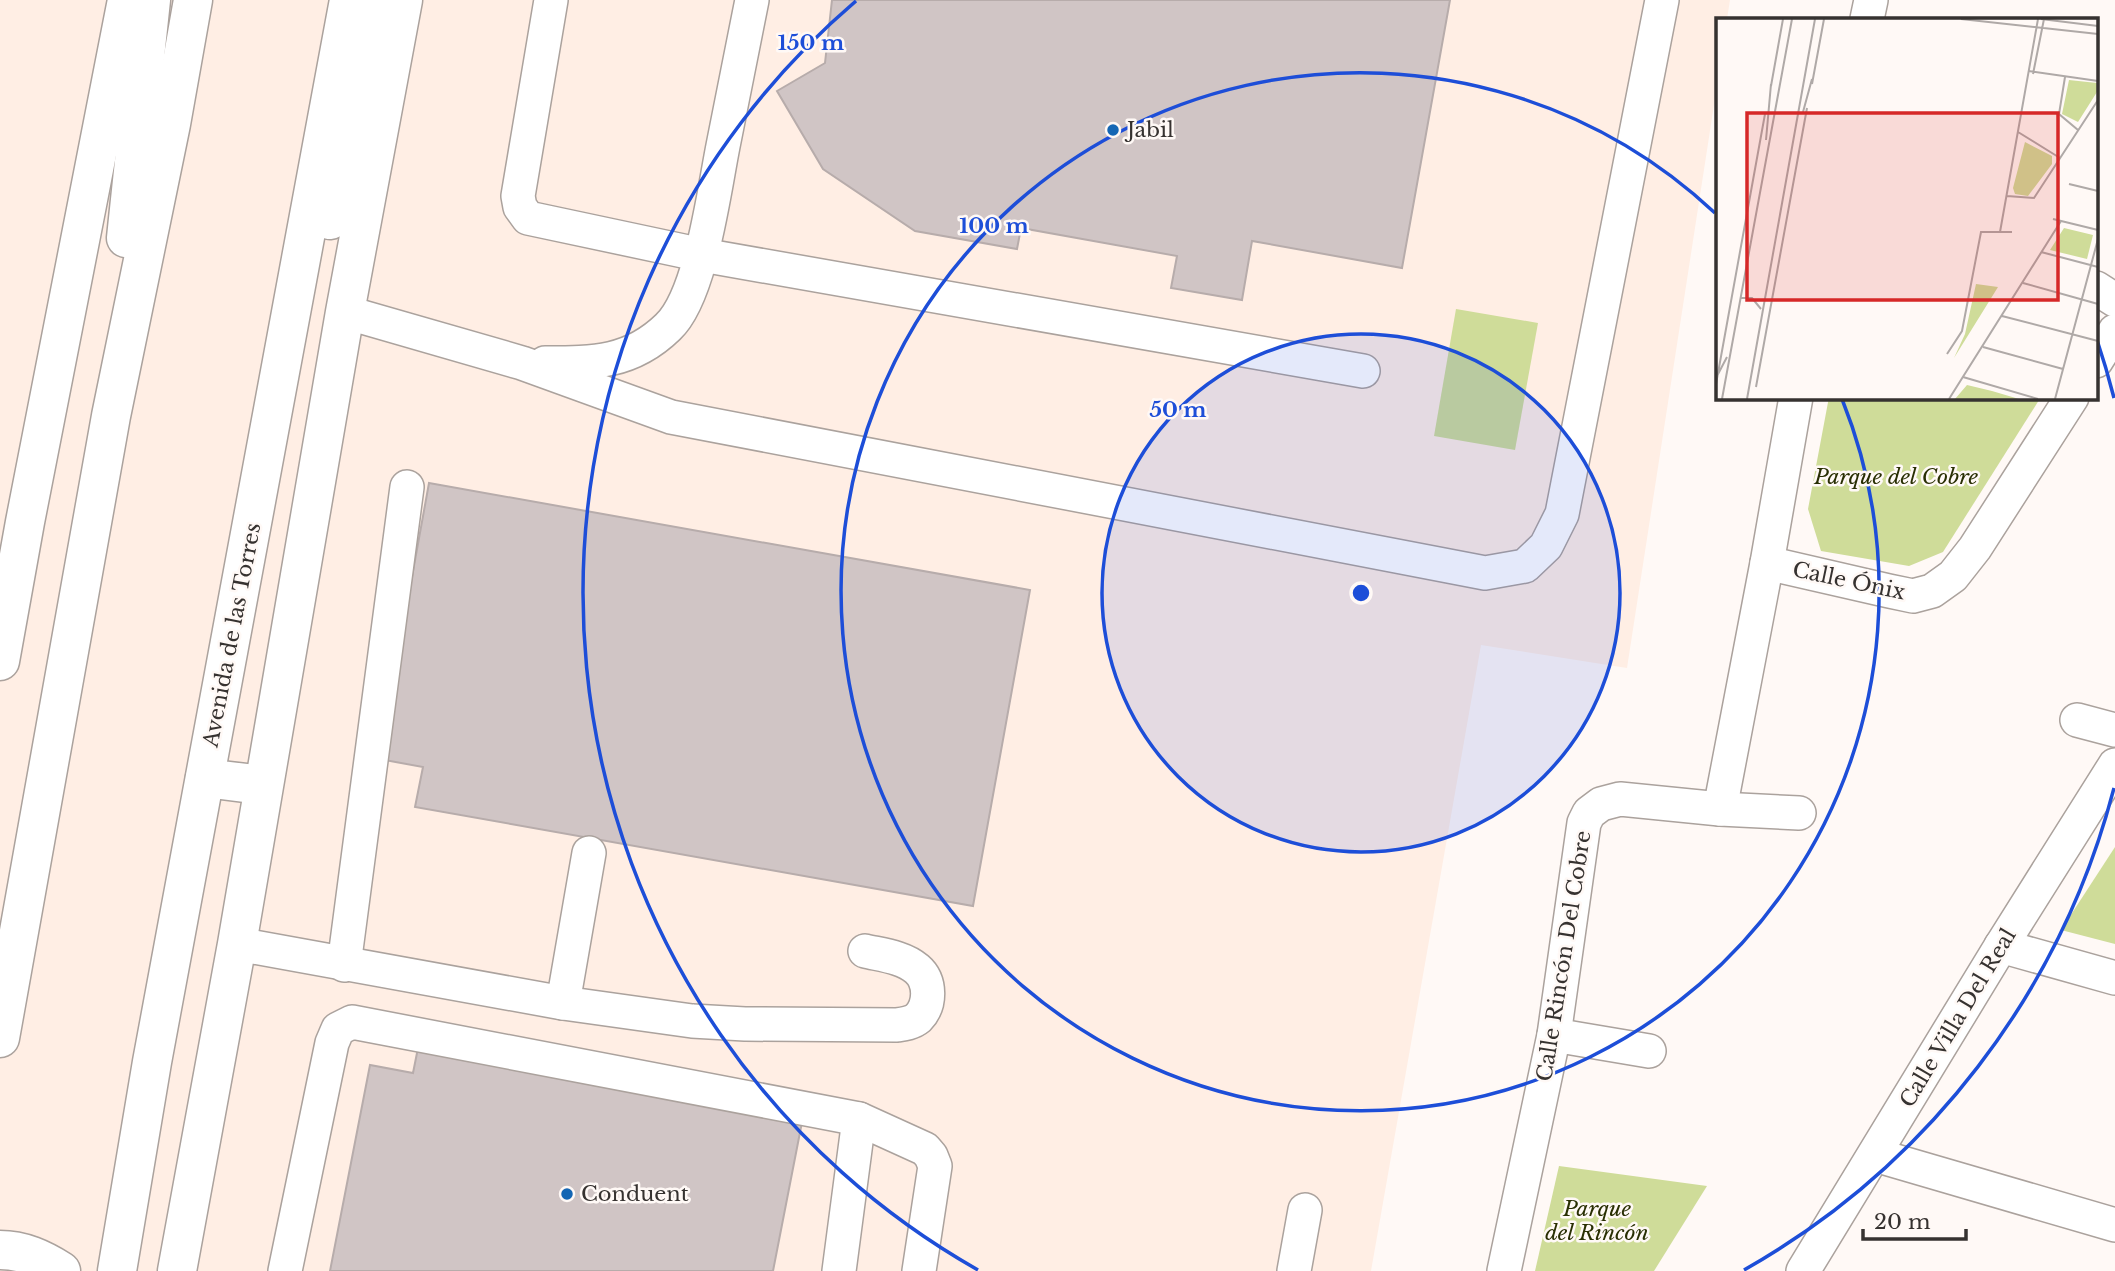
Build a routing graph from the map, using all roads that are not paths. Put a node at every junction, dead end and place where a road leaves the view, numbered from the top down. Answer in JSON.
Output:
{"nodes":[{"id":1,"x":127,"y":0,"type":"edge"},
{"id":2,"x":151,"y":0,"type":"edge"},
{"id":3,"x":192,"y":0,"type":"edge"},
{"id":4,"x":349,"y":0,"type":"edge"},
{"id":5,"x":380,"y":0,"type":"edge"},
{"id":6,"x":402,"y":0,"type":"edge"},
{"id":7,"x":551,"y":0,"type":"edge"},
{"id":8,"x":752,"y":0,"type":"edge"},
{"id":9,"x":1662,"y":0,"type":"edge"},
{"id":10,"x":1871,"y":0,"type":"edge"},
{"id":11,"x":1867,"y":18,"type":"edge"},
{"id":12,"x":702,"y":255,"type":"junction"},
{"id":13,"x":2098,"y":289,"type":"edge"},
{"id":14,"x":2115,"y":300,"type":"edge"},
{"id":15,"x":345,"y":312,"type":"junction"},
{"id":16,"x":2115,"y":331,"type":"edge"},
{"id":17,"x":286,"y":344,"type":"junction"},
{"id":18,"x":2098,"y":358,"type":"edge"},
{"id":19,"x":522,"y":363,"type":"junction"},
{"id":20,"x":1363,"y":371,"type":"dead end"},
{"id":21,"x":1796,"y":399,"type":"edge"},
{"id":22,"x":2071,"y":399,"type":"edge"},
{"id":23,"x":111,"y":416,"type":"junction"},
{"id":24,"x":407,"y":487,"type":"dead end"},
{"id":25,"x":1767,"y":563,"type":"junction"},
{"id":26,"x":8,"y":568,"type":"edge"},
{"id":27,"x":0,"y":661,"type":"edge"},
{"id":28,"x":2077,"y":720,"type":"dead end"},
{"id":29,"x":2115,"y":730,"type":"edge"},
{"id":30,"x":2115,"y":765,"type":"edge"},
{"id":31,"x":205,"y":778,"type":"junction"},
{"id":32,"x":262,"y":785,"type":"junction"},
{"id":33,"x":1720,"y":809,"type":"junction"},
{"id":34,"x":1799,"y":813,"type":"dead end"},
{"id":35,"x":589,"y":853,"type":"dead end"},
{"id":36,"x":237,"y":944,"type":"junction"},
{"id":37,"x":2001,"y":946,"type":"junction"},
{"id":38,"x":865,"y":951,"type":"dead end"},
{"id":39,"x":344,"y":965,"type":"junction"},
{"id":40,"x":2115,"y":978,"type":"edge"},
{"id":41,"x":563,"y":1003,"type":"junction"},
{"id":42,"x":1554,"y":1035,"type":"junction"},
{"id":43,"x":0,"y":1038,"type":"edge"},
{"id":44,"x":1649,"y":1051,"type":"dead end"},
{"id":45,"x":859,"y":1119,"type":"junction"},
{"id":46,"x":1875,"y":1156,"type":"junction"},
{"id":47,"x":1305,"y":1210,"type":"dead end"},
{"id":48,"x":2115,"y":1225,"type":"edge"},
{"id":49,"x":0,"y":1250,"type":"edge"},
{"id":50,"x":61,"y":1271,"type":"edge"},
{"id":51,"x":117,"y":1271,"type":"edge"},
{"id":52,"x":177,"y":1271,"type":"edge"},
{"id":53,"x":285,"y":1271,"type":"edge"},
{"id":54,"x":839,"y":1271,"type":"edge"},
{"id":55,"x":919,"y":1271,"type":"edge"},
{"id":56,"x":1294,"y":1271,"type":"edge"},
{"id":57,"x":1504,"y":1271,"type":"edge"},
{"id":58,"x":1803,"y":1271,"type":"edge"}],
"edges":[{"from":1,"to":26,"type":"main road"},
{"from":2,"to":23,"type":"main road"},
{"from":3,"to":23,"type":"main road"},
{"from":4,"to":17,"type":"main road","name":"Avenida de las Torres"},
{"from":5,"to":17,"type":"main road"},
{"from":6,"to":15,"type":"main road"},
{"from":7,"to":12,"type":"street"},
{"from":8,"to":12,"type":"street"},
{"from":9,"to":19,"type":"street"},
{"from":10,"to":11,"type":"street"},
{"from":12,"to":19,"type":"street"},
{"from":12,"to":20,"type":"street"},
{"from":13,"to":14,"type":"street"},
{"from":15,"to":19,"type":"street"},
{"from":15,"to":32,"type":"main road"},
{"from":16,"to":18,"type":"street"},
{"from":17,"to":31,"type":"main road","name":"Avenida de las Torres"},
{"from":21,"to":25,"type":"street"},
{"from":22,"to":25,"type":"street","name":"Calle Ónix"},
{"from":23,"to":43,"type":"main road"},
{"from":24,"to":39,"type":"street"},
{"from":25,"to":33,"type":"street"},
{"from":26,"to":27,"type":"main road"},
{"from":28,"to":29,"type":"street"},
{"from":30,"to":37,"type":"street","name":"Calle Villa Del Real"},
{"from":31,"to":32,"type":"main road"},
{"from":31,"to":51,"type":"main road","name":"Avenida de las Torres"},
{"from":32,"to":36,"type":"main road"},
{"from":33,"to":34,"type":"street"},
{"from":33,"to":42,"type":"street","name":"Calle Rincón Del Cobre"},
{"from":35,"to":41,"type":"street"},
{"from":36,"to":39,"type":"street"},
{"from":36,"to":52,"type":"main road"},
{"from":37,"to":40,"type":"street"},
{"from":37,"to":46,"type":"street","name":"Calle Villa Del Real"},
{"from":38,"to":41,"type":"street"},
{"from":39,"to":41,"type":"street"},
{"from":42,"to":44,"type":"street"},
{"from":42,"to":57,"type":"street","name":"Calle Rincón Del Cobre"},
{"from":45,"to":53,"type":"street"},
{"from":45,"to":54,"type":"street"},
{"from":45,"to":55,"type":"street"},
{"from":46,"to":48,"type":"street"},
{"from":46,"to":58,"type":"street","name":"Calle Villa Del Real"},
{"from":47,"to":56,"type":"street"},
{"from":49,"to":50,"type":"main road"}]}
